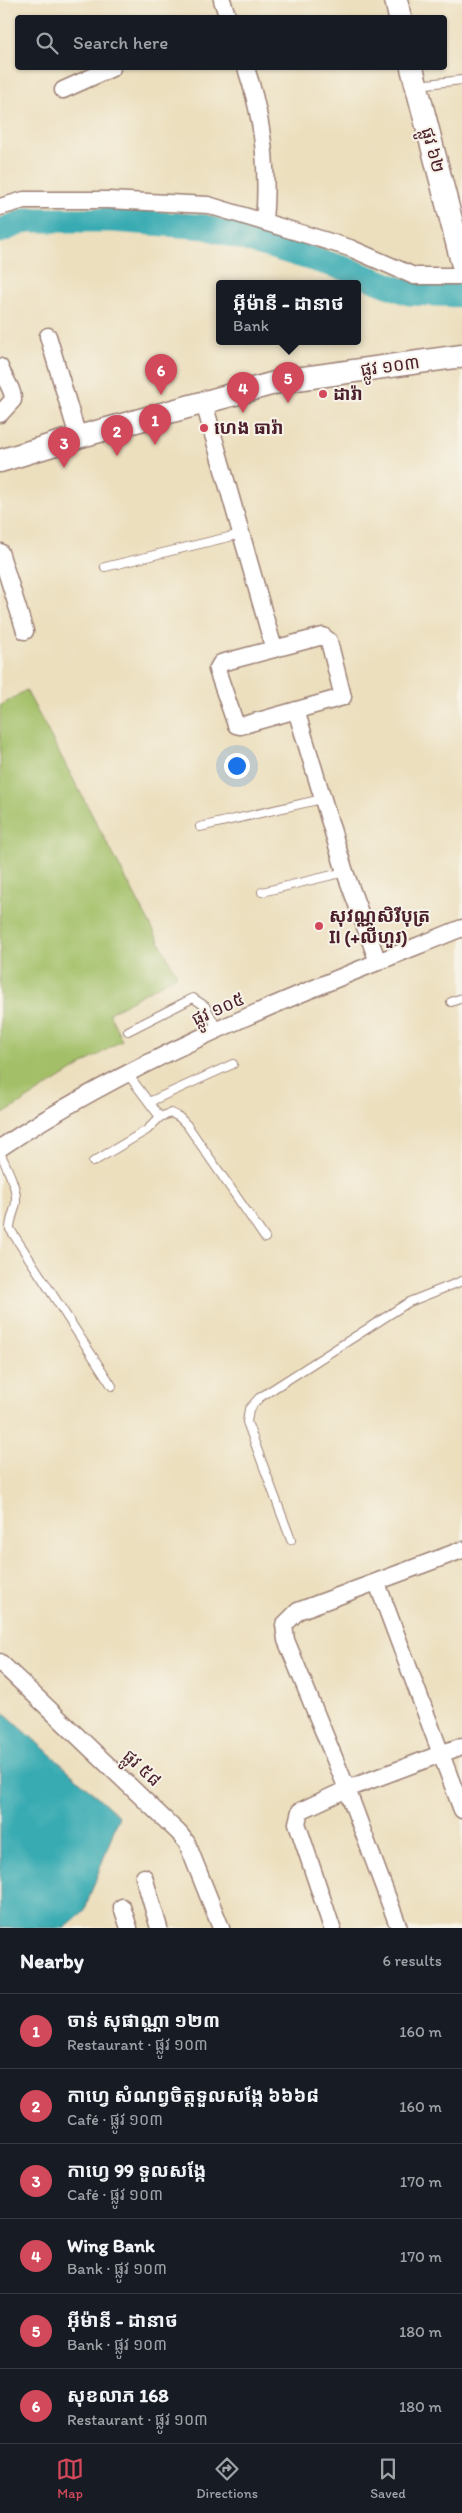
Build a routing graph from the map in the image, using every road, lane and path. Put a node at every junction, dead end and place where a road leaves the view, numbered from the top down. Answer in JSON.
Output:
{"nodes":[{"id":1,"x":396,"y":0,"type":"edge"},
{"id":2,"x":399,"y":15,"type":"edge"},
{"id":3,"x":108,"y":70,"type":"edge"},
{"id":4,"x":247,"y":70,"type":"edge"},
{"id":5,"x":414,"y":76,"type":"edge"},
{"id":6,"x":462,"y":80,"type":"edge"},
{"id":7,"x":64,"y":90,"type":"dead end"},
{"id":8,"x":0,"y":207,"type":"edge"},
{"id":9,"x":264,"y":221,"type":"junction"},
{"id":10,"x":461,"y":252,"type":"edge"},
{"id":11,"x":462,"y":276,"type":"edge"},
{"id":12,"x":48,"y":336,"type":"dead end"},
{"id":13,"x":462,"y":356,"type":"edge"},
{"id":14,"x":0,"y":367,"type":"edge"},
{"id":15,"x":204,"y":403,"type":"junction"},
{"id":16,"x":0,"y":414,"type":"edge"},
{"id":17,"x":78,"y":437,"type":"junction"},
{"id":18,"x":0,"y":461,"type":"edge"},
{"id":19,"x":241,"y":534,"type":"junction"},
{"id":20,"x":0,"y":552,"type":"edge"},
{"id":21,"x":105,"y":567,"type":"dead end"},
{"id":22,"x":25,"y":631,"type":"dead end"},
{"id":23,"x":274,"y":649,"type":"junction"},
{"id":24,"x":296,"y":710,"type":"junction"},
{"id":25,"x":322,"y":799,"type":"junction"},
{"id":26,"x":200,"y":828,"type":"dead end"},
{"id":27,"x":345,"y":872,"type":"junction"},
{"id":28,"x":262,"y":892,"type":"dead end"},
{"id":29,"x":462,"y":928,"type":"edge"},
{"id":30,"x":378,"y":962,"type":"junction"},
{"id":31,"x":462,"y":998,"type":"edge"},
{"id":32,"x":451,"y":1002,"type":"dead end"},
{"id":33,"x":218,"y":1030,"type":"junction"},
{"id":34,"x":128,"y":1031,"type":"dead end"},
{"id":35,"x":233,"y":1064,"type":"dead end"},
{"id":36,"x":127,"y":1073,"type":"junction"},
{"id":37,"x":149,"y":1102,"type":"junction"},
{"id":38,"x":160,"y":1117,"type":"junction"},
{"id":39,"x":0,"y":1148,"type":"edge"},
{"id":40,"x":0,"y":1152,"type":"edge"},
{"id":41,"x":93,"y":1162,"type":"dead end"},
{"id":42,"x":265,"y":1238,"type":"dead end"},
{"id":43,"x":462,"y":1281,"type":"edge"},
{"id":44,"x":112,"y":1386,"type":"dead end"},
{"id":45,"x":292,"y":1540,"type":"dead end"},
{"id":46,"x":462,"y":1550,"type":"edge"},
{"id":47,"x":377,"y":1582,"type":"junction"},
{"id":48,"x":0,"y":1662,"type":"edge"},
{"id":49,"x":462,"y":1746,"type":"edge"},
{"id":50,"x":441,"y":1754,"type":"junction"},
{"id":51,"x":347,"y":1790,"type":"junction"},
{"id":52,"x":462,"y":1810,"type":"edge"},
{"id":53,"x":144,"y":1877,"type":"dead end"},
{"id":54,"x":122,"y":1907,"type":"dead end"},
{"id":55,"x":129,"y":1928,"type":"edge"},
{"id":56,"x":159,"y":1928,"type":"edge"},
{"id":57,"x":221,"y":1928,"type":"edge"},
{"id":58,"x":332,"y":1928,"type":"edge"},
{"id":59,"x":399,"y":1928,"type":"edge"}],
"edges":[{"from":1,"to":2,"type":"street"},
{"from":3,"to":7,"type":"street"},
{"from":4,"to":9,"type":"street"},
{"from":5,"to":6,"type":"lane"},
{"from":5,"to":10,"type":"street","name":"ផ្លូវ ៦២"},
{"from":8,"to":9,"type":"street"},
{"from":9,"to":11,"type":"street"},
{"from":12,"to":17,"type":"street"},
{"from":13,"to":15,"type":"street","name":"ផ្លូវ ១០៣"},
{"from":14,"to":16,"type":"street"},
{"from":15,"to":17,"type":"street","name":"ផ្លូវ ១០៣"},
{"from":15,"to":19,"type":"street"},
{"from":17,"to":18,"type":"street","name":"ផ្លូវ ១០៣"},
{"from":19,"to":21,"type":"lane"},
{"from":19,"to":23,"type":"street"},
{"from":20,"to":22,"type":"street"},
{"from":23,"to":24,"type":"street"},
{"from":23,"to":24,"type":"street"},
{"from":24,"to":25,"type":"street"},
{"from":25,"to":26,"type":"lane"},
{"from":25,"to":27,"type":"street"},
{"from":27,"to":28,"type":"lane"},
{"from":27,"to":30,"type":"street"},
{"from":29,"to":30,"type":"street","name":"ផ្លូវ ១០៥"},
{"from":30,"to":33,"type":"street","name":"ផ្លូវ ១០៥"},
{"from":31,"to":32,"type":"lane"},
{"from":33,"to":34,"type":"lane"},
{"from":33,"to":36,"type":"street","name":"ផ្លូវ ១០៥"},
{"from":35,"to":37,"type":"lane"},
{"from":36,"to":37,"type":"lane"},
{"from":36,"to":39,"type":"street","name":"ផ្លូវ ១០៥"},
{"from":37,"to":38,"type":"lane"},
{"from":38,"to":41,"type":"lane"},
{"from":38,"to":42,"type":"lane"},
{"from":40,"to":44,"type":"lane"},
{"from":43,"to":45,"type":"lane"},
{"from":46,"to":47,"type":"street"},
{"from":47,"to":50,"type":"street"},
{"from":47,"to":51,"type":"street"},
{"from":48,"to":57,"type":"street","name":"ផ្លូវ ៥៨"},
{"from":49,"to":50,"type":"street"},
{"from":50,"to":51,"type":"street"},
{"from":50,"to":52,"type":"street"},
{"from":51,"to":58,"type":"street"},
{"from":51,"to":59,"type":"street"},
{"from":53,"to":56,"type":"street"},
{"from":54,"to":55,"type":"street"}]}
